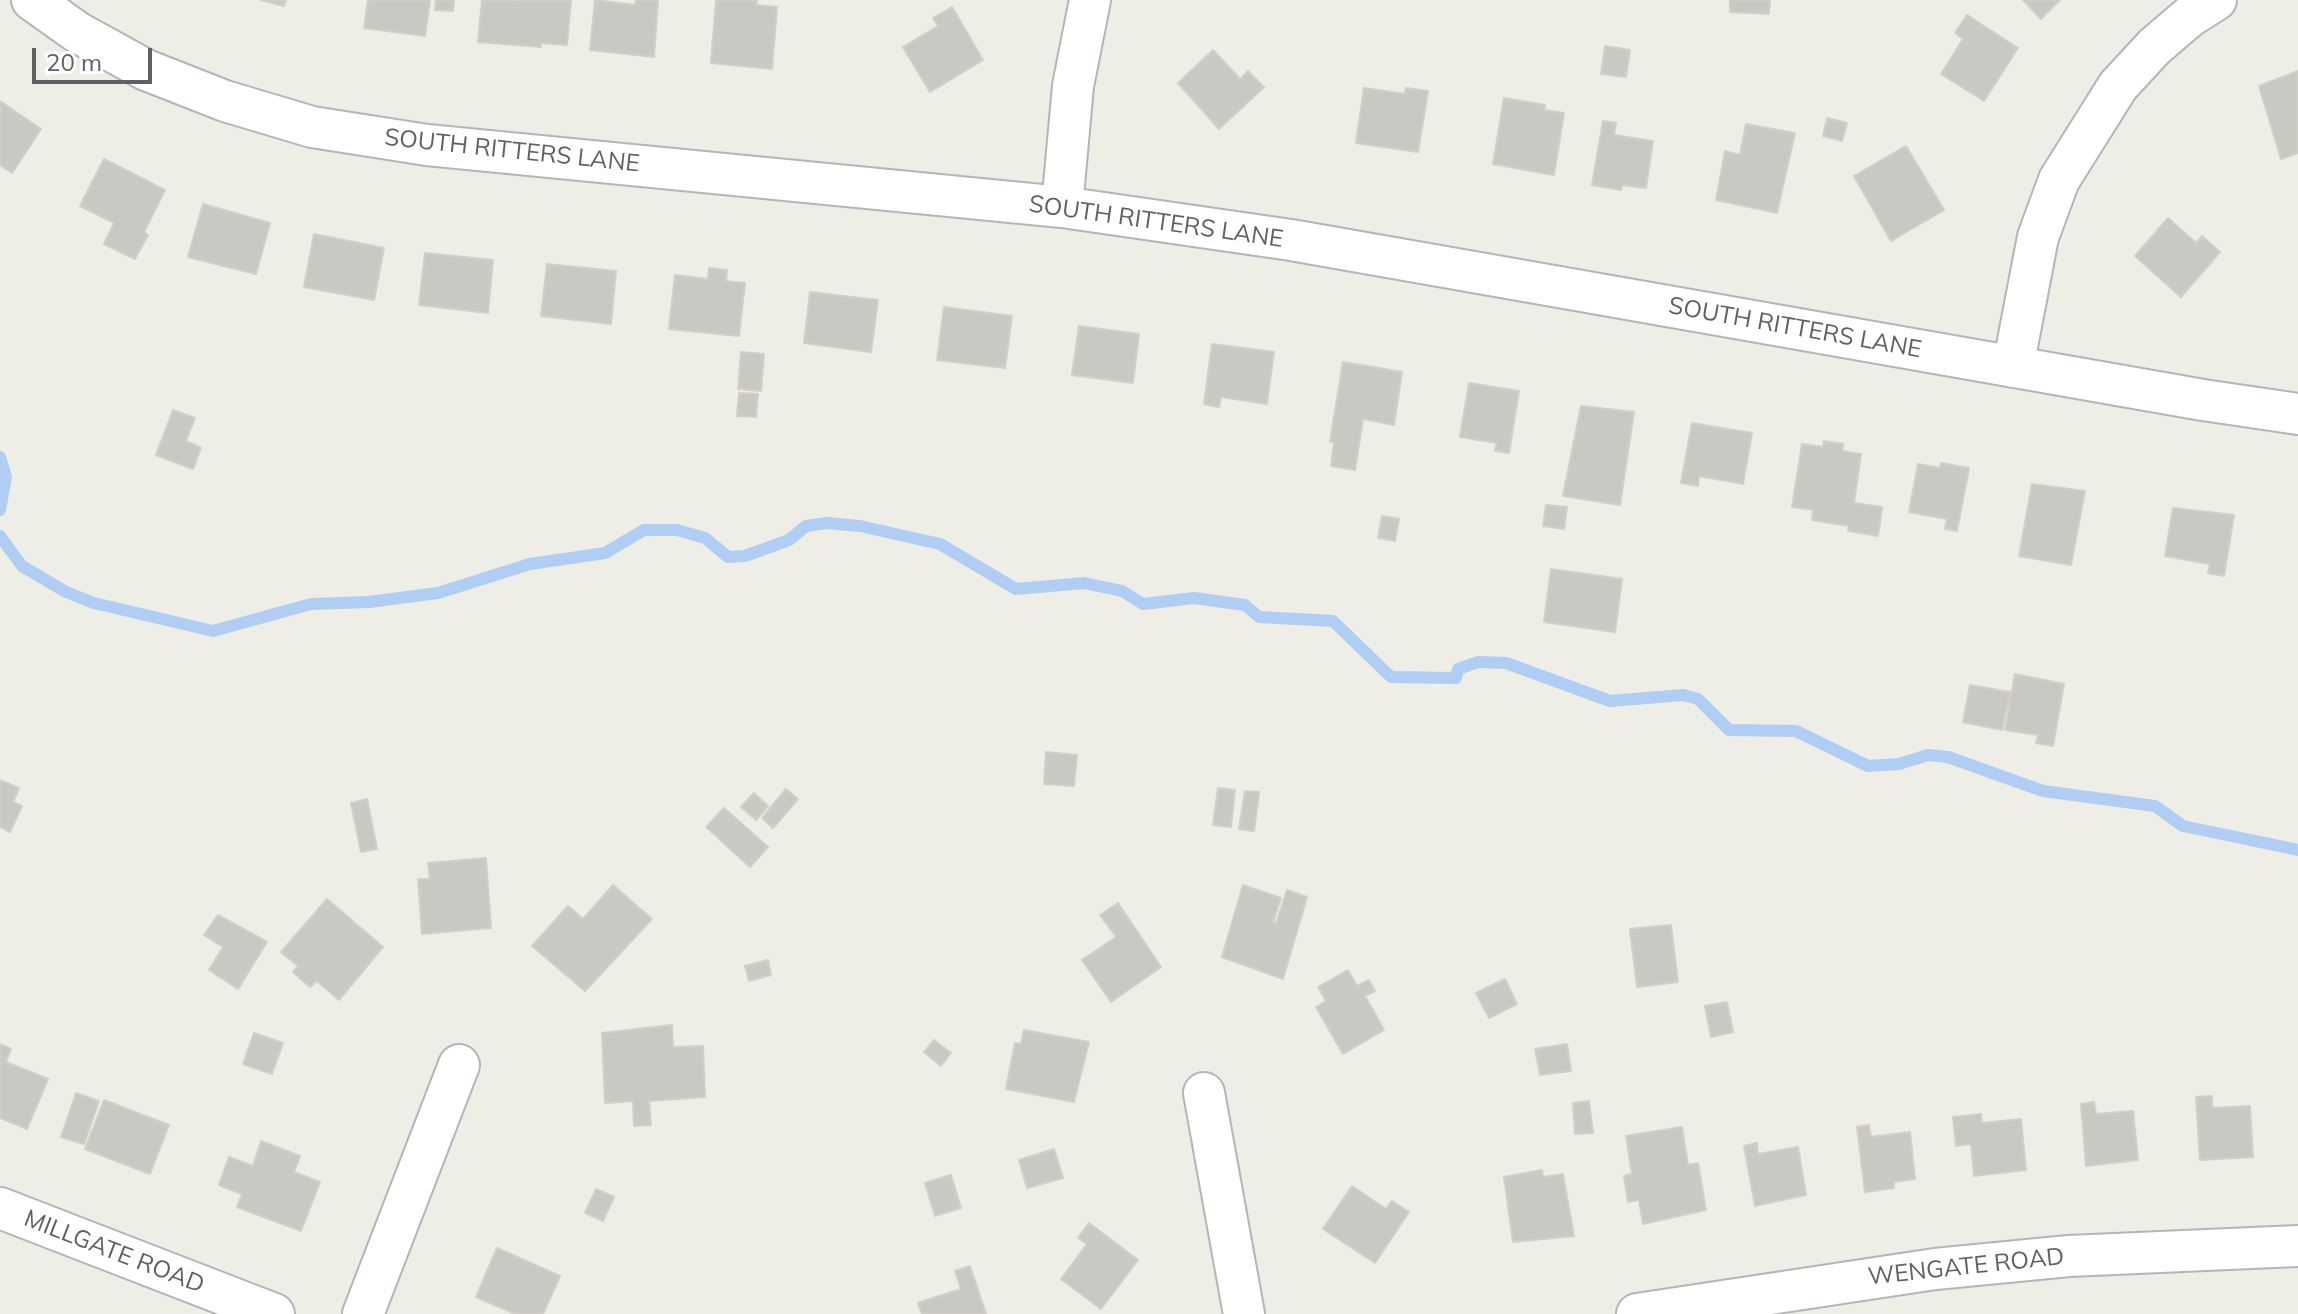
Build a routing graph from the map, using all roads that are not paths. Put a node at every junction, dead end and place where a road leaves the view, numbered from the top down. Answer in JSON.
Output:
{"nodes":[{"id":1,"x":32,"y":0,"type":"edge"},
{"id":2,"x":1090,"y":0,"type":"edge"},
{"id":3,"x":2216,"y":0,"type":"edge"},
{"id":4,"x":1062,"y":207,"type":"junction"},
{"id":5,"x":2013,"y":367,"type":"junction"},
{"id":6,"x":2298,"y":414,"type":"edge"},
{"id":7,"x":459,"y":1065,"type":"dead end"},
{"id":8,"x":1204,"y":1093,"type":"dead end"},
{"id":9,"x":0,"y":1208,"type":"edge"},
{"id":10,"x":2298,"y":1246,"type":"edge"},
{"id":11,"x":274,"y":1314,"type":"edge"},
{"id":12,"x":363,"y":1314,"type":"edge"},
{"id":13,"x":1244,"y":1314,"type":"edge"},
{"id":14,"x":1637,"y":1314,"type":"edge"}],
"edges":[{"from":1,"to":4,"type":"street","name":"SOUTH RITTERS LANE"},
{"from":2,"to":4,"type":"street"},
{"from":3,"to":5,"type":"street"},
{"from":4,"to":5,"type":"street","name":"SOUTH RITTERS LANE"},
{"from":5,"to":6,"type":"street","name":"SOUTH RITTERS LANE"},
{"from":7,"to":12,"type":"street"},
{"from":8,"to":13,"type":"street"},
{"from":9,"to":11,"type":"street","name":"MILLGATE ROAD"},
{"from":10,"to":14,"type":"street","name":"WENGATE ROAD"}]}
